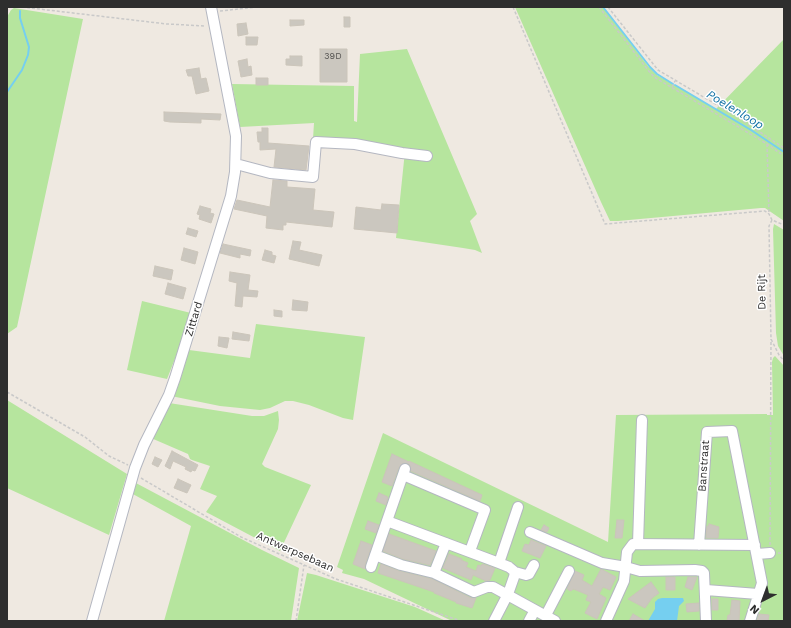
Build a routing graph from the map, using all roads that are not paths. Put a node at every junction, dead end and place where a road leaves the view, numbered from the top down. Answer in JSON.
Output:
{"nodes":[{"id":1,"x":212,"y":9,"type":"edge"},
{"id":2,"x":427,"y":156,"type":"dead end"},
{"id":3,"x":236,"y":164,"type":"junction"},
{"id":4,"x":642,"y":420,"type":"dead end"},
{"id":5,"x":518,"y":507,"type":"dead end"},
{"id":6,"x":387,"y":521,"type":"junction"},
{"id":7,"x":530,"y":532,"type":"dead end"},
{"id":8,"x":446,"y":543,"type":"junction"},
{"id":9,"x":638,"y":544,"type":"junction"},
{"id":10,"x":699,"y":545,"type":"junction"},
{"id":11,"x":756,"y":550,"type":"junction"},
{"id":12,"x":470,"y":551,"type":"junction"},
{"id":13,"x":770,"y":553,"type":"road end"},
{"id":14,"x":375,"y":555,"type":"junction"},
{"id":15,"x":499,"y":563,"type":"junction"},
{"id":16,"x":534,"y":565,"type":"dead end"},
{"id":17,"x":371,"y":567,"type":"dead end"},
{"id":18,"x":626,"y":567,"type":"junction"},
{"id":19,"x":569,"y":571,"type":"dead end"},
{"id":20,"x":515,"y":572,"type":"junction"},
{"id":21,"x":434,"y":574,"type":"junction"},
{"id":22,"x":706,"y":590,"type":"junction"},
{"id":23,"x":508,"y":594,"type":"junction"},
{"id":24,"x":758,"y":594,"type":"junction"},
{"id":25,"x":535,"y":610,"type":"junction"},
{"id":26,"x":546,"y":616,"type":"junction"},
{"id":27,"x":92,"y":621,"type":"edge"},
{"id":28,"x":494,"y":621,"type":"edge"},
{"id":29,"x":529,"y":621,"type":"edge"},
{"id":30,"x":555,"y":621,"type":"edge"},
{"id":31,"x":606,"y":621,"type":"edge"},
{"id":32,"x":706,"y":621,"type":"edge"},
{"id":33,"x":750,"y":621,"type":"edge"}],
"edges":[{"from":1,"to":3,"type":"street","name":"Zittard"},
{"from":2,"to":3,"type":"street"},
{"from":3,"to":27,"type":"street","name":"Zittard"},
{"from":4,"to":9,"type":"street"},
{"from":5,"to":15,"type":"street"},
{"from":6,"to":8,"type":"street"},
{"from":6,"to":12,"type":"street"},
{"from":6,"to":14,"type":"street"},
{"from":7,"to":18,"type":"street"},
{"from":8,"to":12,"type":"street"},
{"from":8,"to":21,"type":"street"},
{"from":9,"to":10,"type":"street"},
{"from":9,"to":18,"type":"street"},
{"from":10,"to":11,"type":"street"},
{"from":10,"to":11,"type":"street","name":"Banstraat"},
{"from":11,"to":13,"type":"street"},
{"from":11,"to":24,"type":"street","name":"Banstraat"},
{"from":12,"to":15,"type":"street"},
{"from":14,"to":17,"type":"street"},
{"from":14,"to":21,"type":"street"},
{"from":15,"to":20,"type":"street"},
{"from":16,"to":20,"type":"street"},
{"from":18,"to":22,"type":"street"},
{"from":18,"to":31,"type":"street"},
{"from":19,"to":26,"type":"street"},
{"from":20,"to":23,"type":"street"},
{"from":21,"to":23,"type":"street"},
{"from":22,"to":24,"type":"street"},
{"from":22,"to":32,"type":"street"},
{"from":23,"to":25,"type":"street"},
{"from":23,"to":28,"type":"street"},
{"from":24,"to":33,"type":"street","name":"Banstraat"},
{"from":25,"to":26,"type":"street"},
{"from":25,"to":29,"type":"street"},
{"from":26,"to":30,"type":"street"}]}
